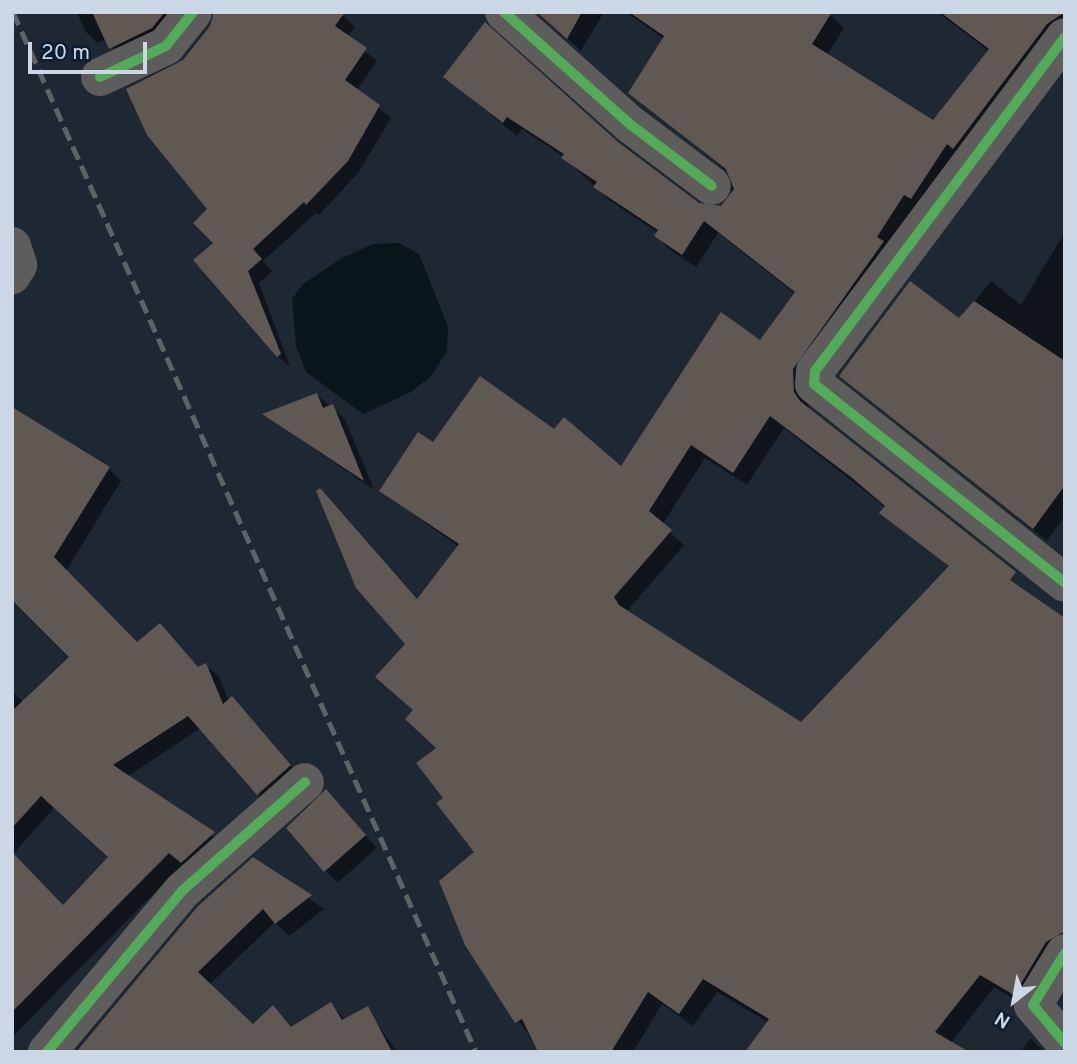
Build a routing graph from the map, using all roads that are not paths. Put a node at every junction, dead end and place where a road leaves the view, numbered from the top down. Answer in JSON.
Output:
{"nodes":[{"id":1,"x":193,"y":12,"type":"edge"},
{"id":2,"x":504,"y":12,"type":"edge"},
{"id":3,"x":1065,"y":37,"type":"edge"},
{"id":4,"x":100,"y":76,"type":"dead end"},
{"id":5,"x":712,"y":186,"type":"dead end"},
{"id":6,"x":12,"y":246,"type":"edge"},
{"id":7,"x":12,"y":275,"type":"edge"},
{"id":8,"x":1065,"y":583,"type":"edge"},
{"id":9,"x":305,"y":782,"type":"dead end"},
{"id":10,"x":1065,"y":953,"type":"edge"},
{"id":11,"x":1065,"y":1043,"type":"edge"},
{"id":12,"x":47,"y":1052,"type":"edge"}],
"edges":[{"from":1,"to":4,"type":"street"},
{"from":2,"to":5,"type":"street"},
{"from":3,"to":8,"type":"street"},
{"from":6,"to":7,"type":"street"},
{"from":9,"to":12,"type":"street"},
{"from":10,"to":11,"type":"street"}]}
